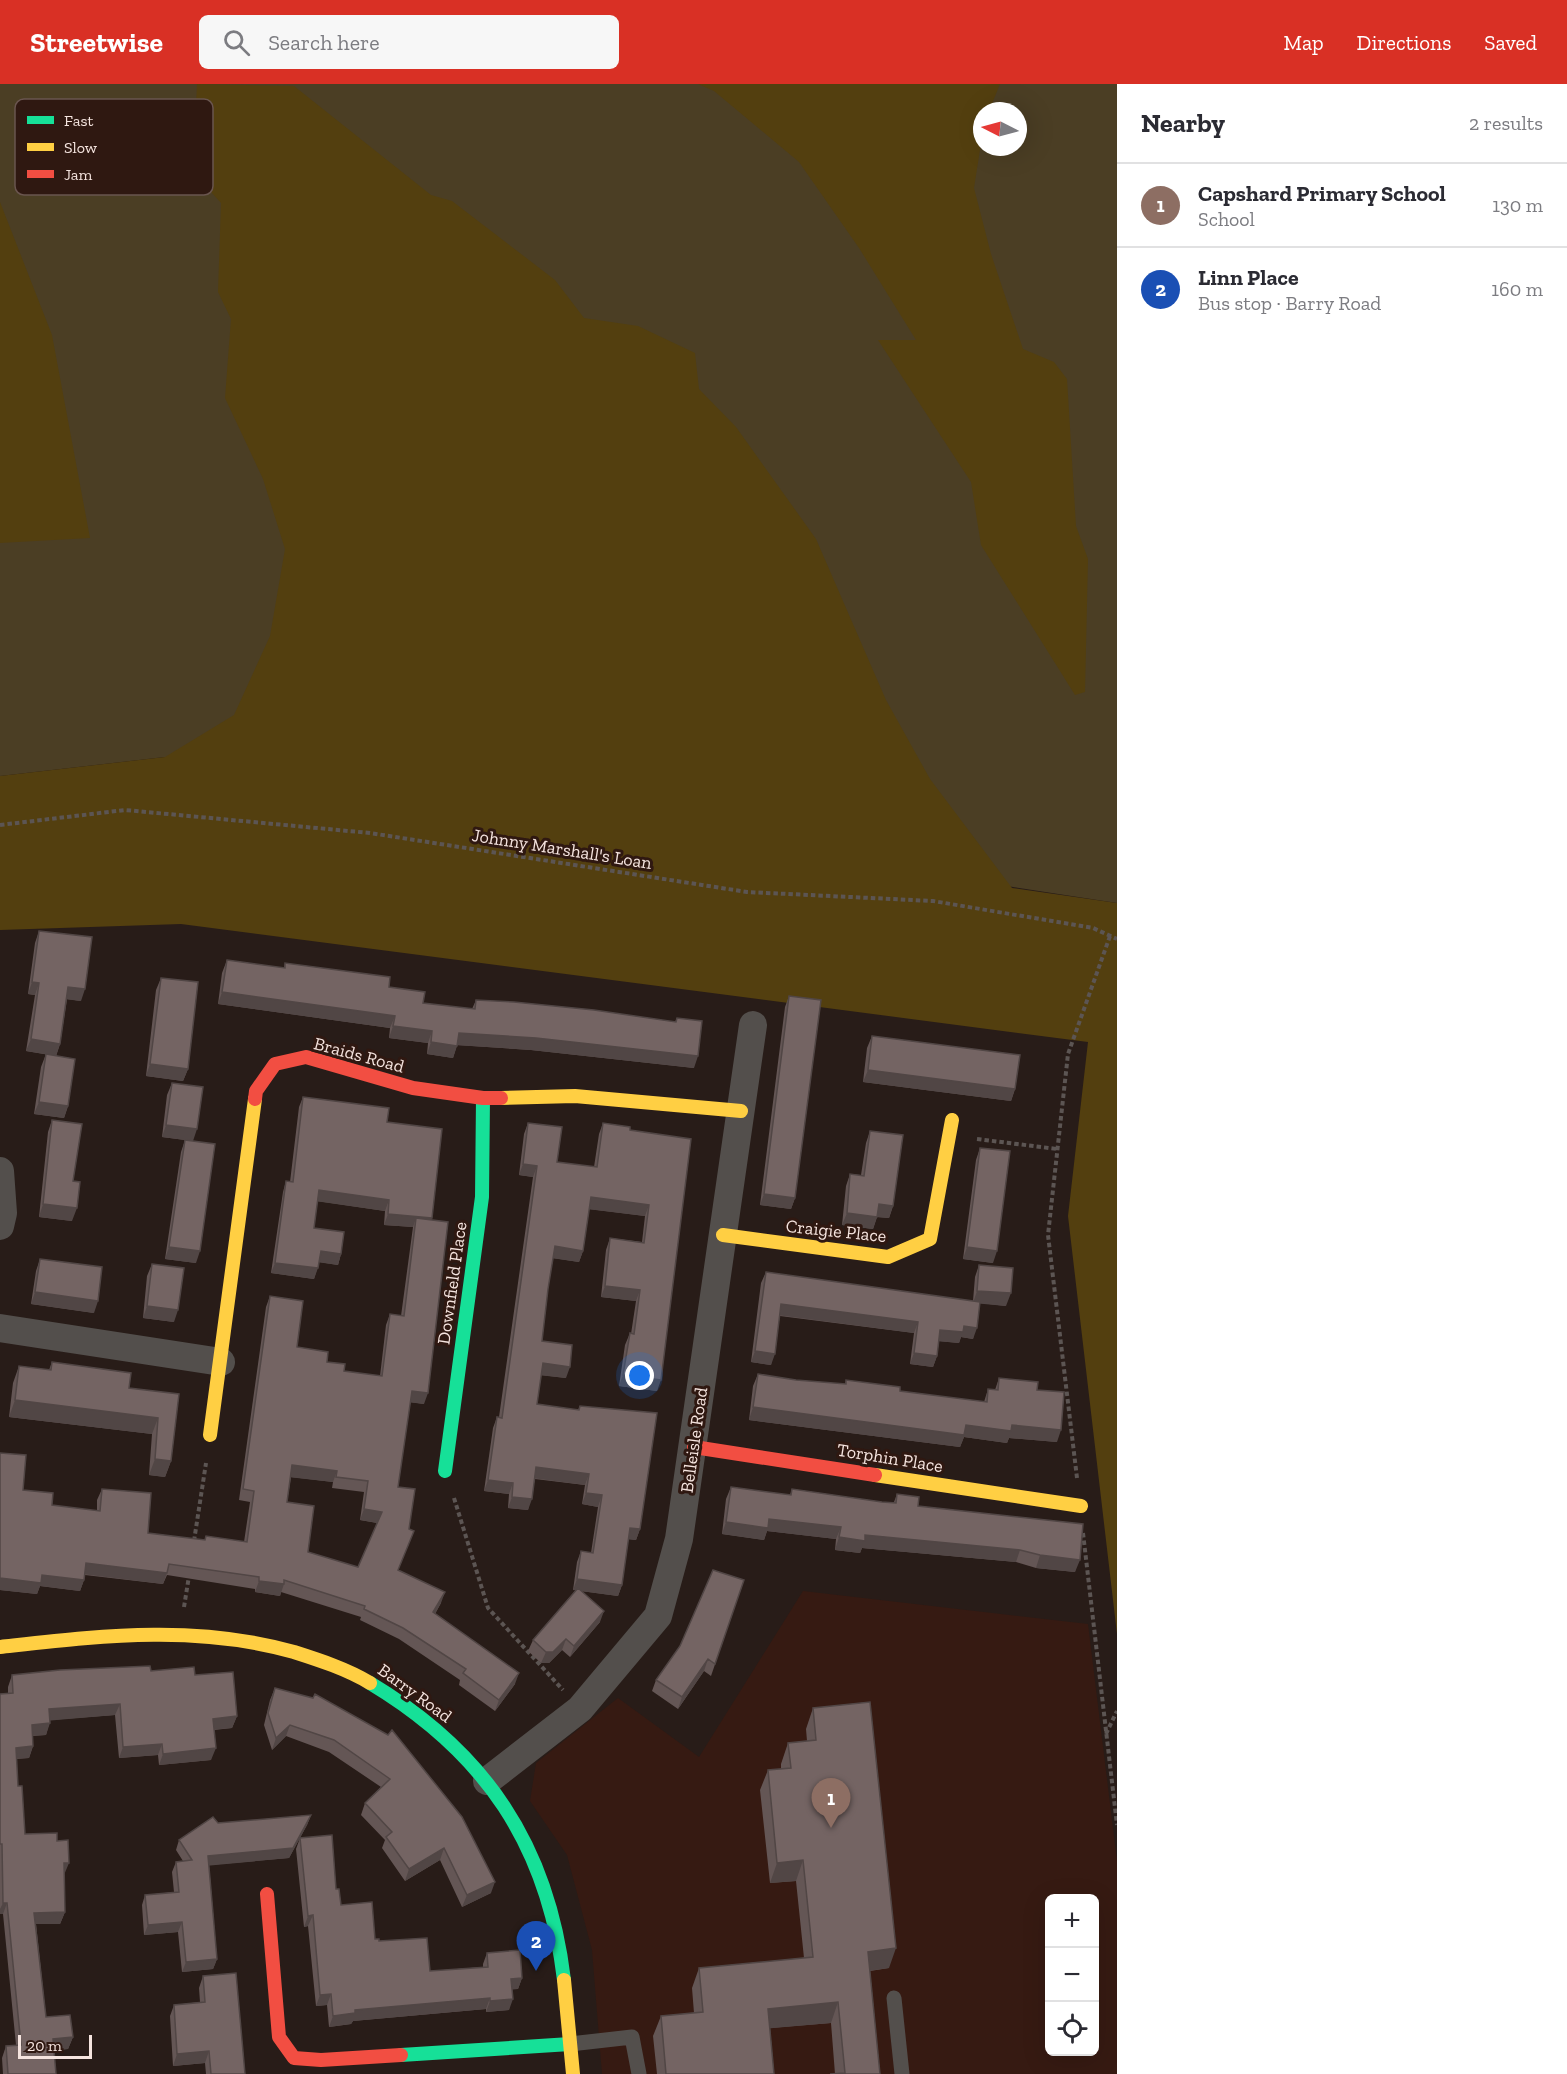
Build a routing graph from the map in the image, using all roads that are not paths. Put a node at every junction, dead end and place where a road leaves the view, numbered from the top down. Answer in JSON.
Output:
{"nodes":[{"id":1,"x":753,"y":1025,"type":"dead end"},
{"id":2,"x":483,"y":1098,"type":"junction"},
{"id":3,"x":741,"y":1111,"type":"junction"},
{"id":4,"x":952,"y":1120,"type":"dead end"},
{"id":5,"x":0,"y":1171,"type":"edge"},
{"id":6,"x":0,"y":1226,"type":"edge"},
{"id":7,"x":723,"y":1235,"type":"junction"},
{"id":8,"x":0,"y":1328,"type":"edge"},
{"id":9,"x":221,"y":1362,"type":"junction"},
{"id":10,"x":210,"y":1436,"type":"road end"},
{"id":11,"x":694,"y":1447,"type":"junction"},
{"id":12,"x":446,"y":1471,"type":"road end"},
{"id":13,"x":1080,"y":1506,"type":"road end"},
{"id":14,"x":0,"y":1647,"type":"edge"},
{"id":15,"x":487,"y":1781,"type":"junction"},
{"id":16,"x":267,"y":1894,"type":"dead end"},
{"id":17,"x":894,"y":1998,"type":"dead end"},
{"id":18,"x":570,"y":2044,"type":"junction"},
{"id":19,"x":573,"y":2074,"type":"edge"},
{"id":20,"x":639,"y":2074,"type":"edge"},
{"id":21,"x":903,"y":2074,"type":"edge"}],
"edges":[{"from":1,"to":3,"type":"street","name":"Belleisle Road"},
{"from":2,"to":3,"type":"street","name":"Braids Road"},
{"from":2,"to":9,"type":"street","name":"Braids Road"},
{"from":2,"to":12,"type":"street","name":"Downfield Place"},
{"from":3,"to":7,"type":"street","name":"Belleisle Road"},
{"from":4,"to":7,"type":"street","name":"Craigie Place"},
{"from":5,"to":6,"type":"street"},
{"from":7,"to":11,"type":"street","name":"Belleisle Road"},
{"from":8,"to":9,"type":"street"},
{"from":9,"to":10,"type":"street","name":"Braids Road"},
{"from":11,"to":13,"type":"street","name":"Torphin Place"},
{"from":11,"to":15,"type":"street","name":"Belleisle Road"},
{"from":14,"to":15,"type":"street","name":"Barry Road"},
{"from":15,"to":18,"type":"street","name":"Barry Road"},
{"from":16,"to":18,"type":"street"},
{"from":17,"to":21,"type":"lane"},
{"from":18,"to":19,"type":"street","name":"Barry Road"},
{"from":18,"to":20,"type":"lane"}]}
